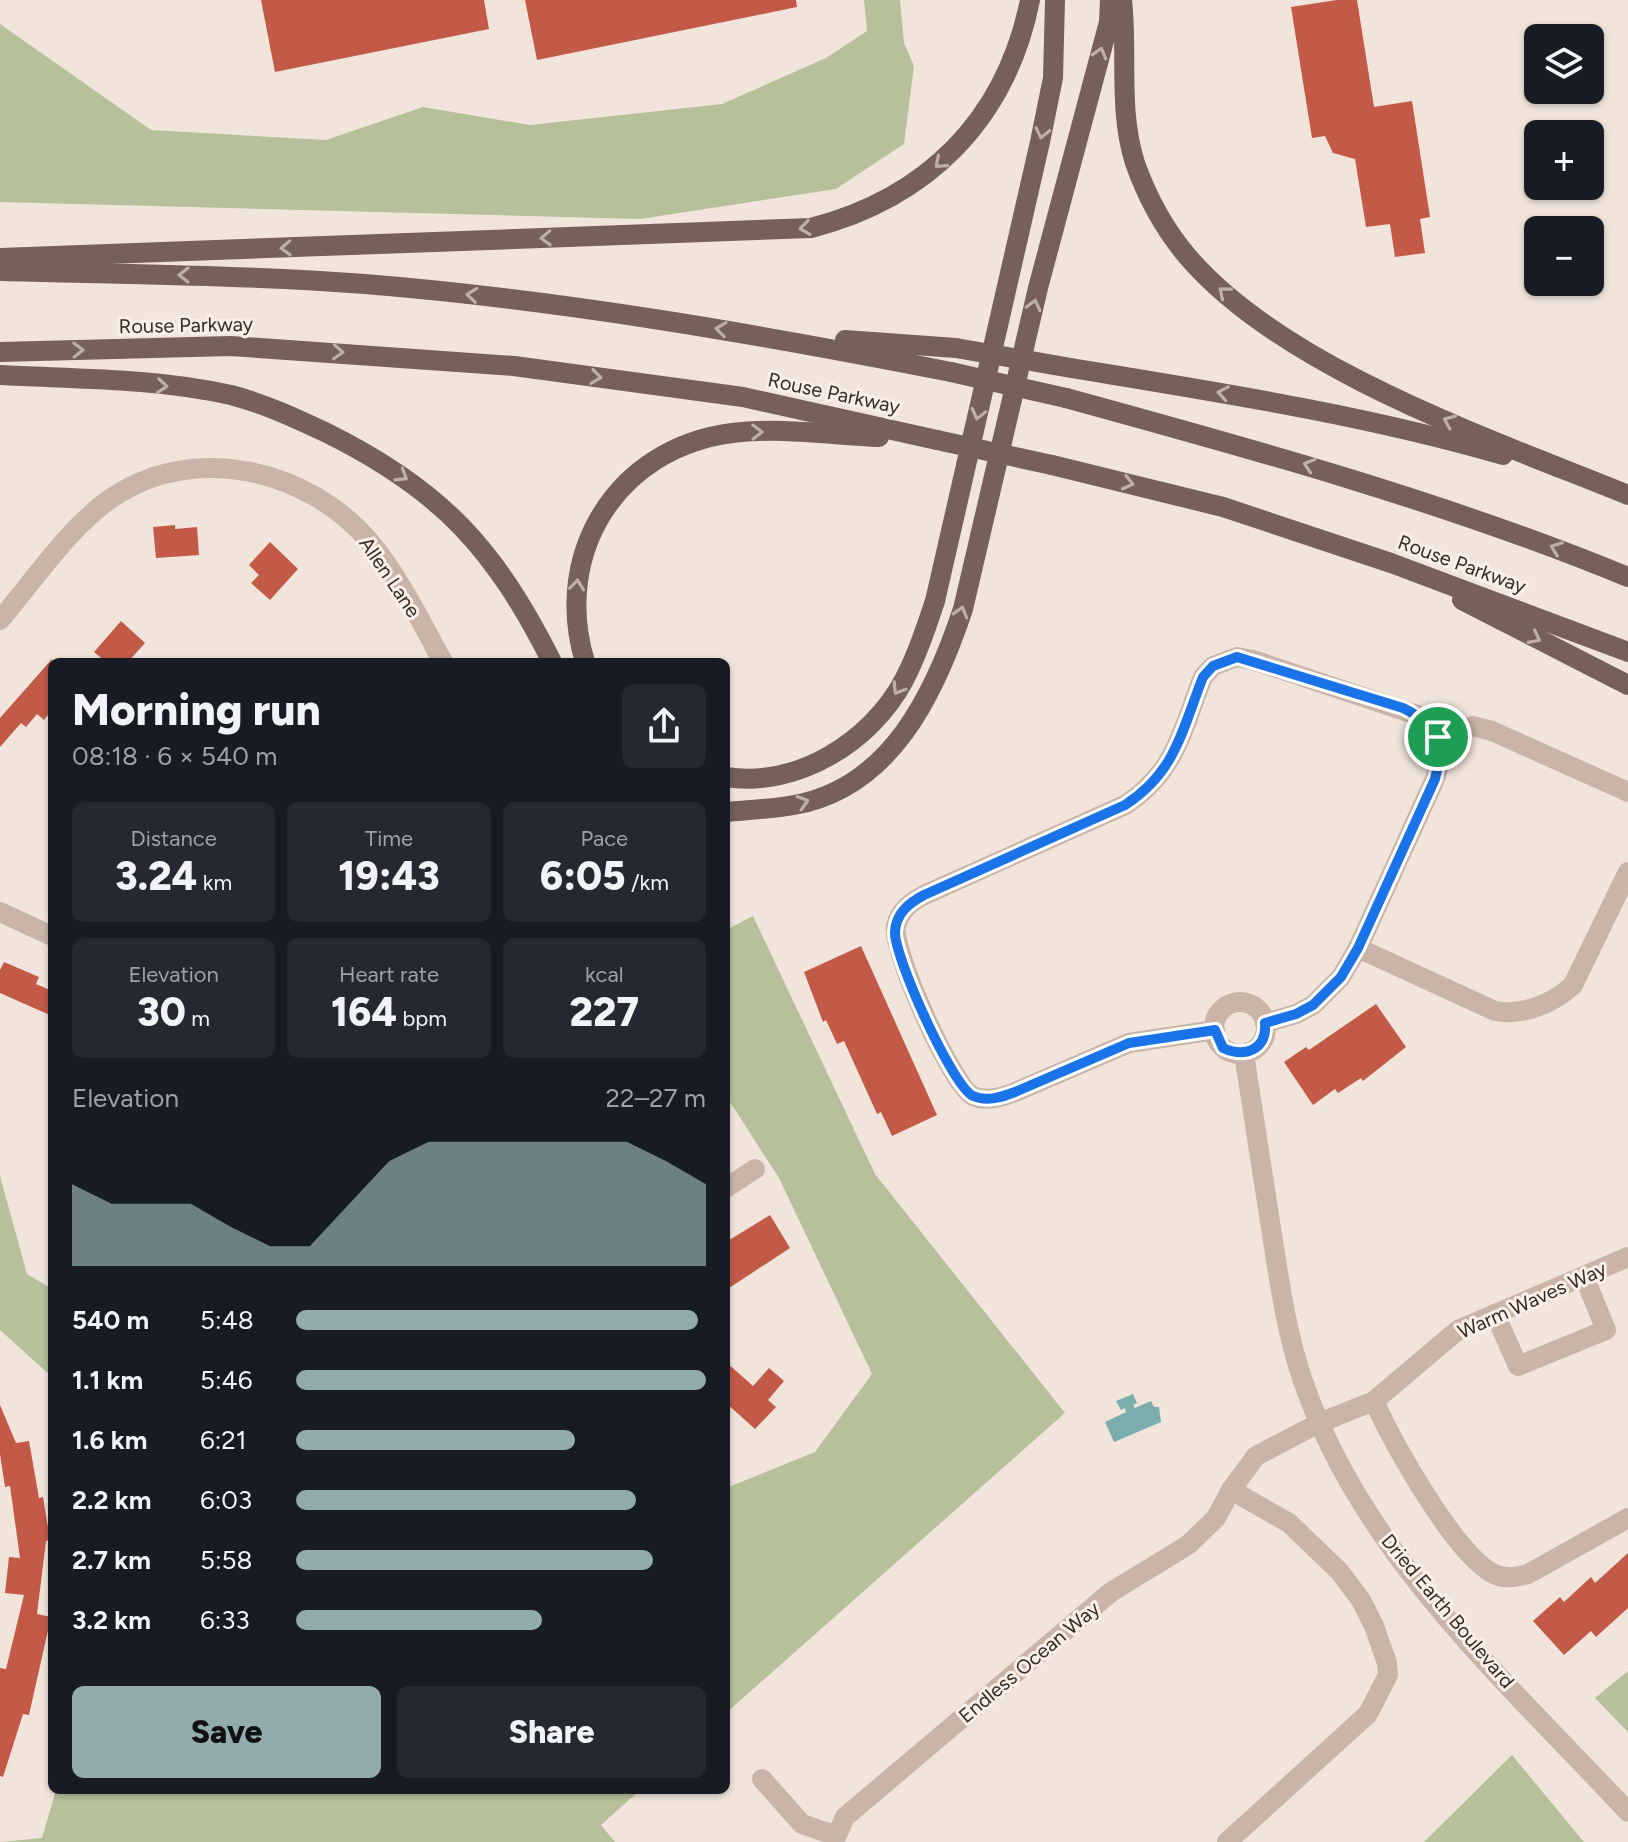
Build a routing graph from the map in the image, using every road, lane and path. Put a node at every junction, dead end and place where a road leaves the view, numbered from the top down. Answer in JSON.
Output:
{"nodes":[{"id":1,"x":1030,"y":0,"type":"edge"},
{"id":2,"x":1055,"y":0,"type":"edge"},
{"id":3,"x":1110,"y":0,"type":"edge"},
{"id":4,"x":1122,"y":0,"type":"edge"},
{"id":5,"x":0,"y":258,"type":"edge"},
{"id":6,"x":0,"y":271,"type":"edge"},
{"id":7,"x":753,"y":333,"type":"junction"},
{"id":8,"x":0,"y":352,"type":"edge"},
{"id":9,"x":0,"y":375,"type":"edge"},
{"id":10,"x":937,"y":440,"type":"junction"},
{"id":11,"x":1599,"y":483,"type":"junction"},
{"id":12,"x":1628,"y":495,"type":"edge"},
{"id":13,"x":1391,"y":563,"type":"junction"},
{"id":14,"x":1628,"y":577,"type":"edge"},
{"id":15,"x":0,"y":620,"type":"edge"},
{"id":16,"x":1628,"y":652,"type":"edge"},
{"id":17,"x":441,"y":658,"type":"edge"},
{"id":18,"x":550,"y":658,"type":"edge"},
{"id":19,"x":584,"y":658,"type":"edge"},
{"id":20,"x":1628,"y":685,"type":"edge"},
{"id":21,"x":1438,"y":737,"type":"junction"},
{"id":22,"x":730,"y":777,"type":"edge"},
{"id":23,"x":1628,"y":792,"type":"edge"},
{"id":24,"x":730,"y":812,"type":"edge"},
{"id":25,"x":1628,"y":872,"type":"edge"},
{"id":26,"x":0,"y":912,"type":"edge"},
{"id":27,"x":48,"y":934,"type":"edge"},
{"id":28,"x":1358,"y":948,"type":"junction"},
{"id":29,"x":1265,"y":1023,"type":"junction"},
{"id":30,"x":1215,"y":1030,"type":"junction"},
{"id":31,"x":1244,"y":1054,"type":"junction"},
{"id":32,"x":755,"y":1169,"type":"dead end"},
{"id":33,"x":730,"y":1185,"type":"edge"},
{"id":34,"x":1628,"y":1257,"type":"edge"},
{"id":35,"x":1584,"y":1276,"type":"junction"},
{"id":36,"x":1495,"y":1314,"type":"junction"},
{"id":37,"x":1374,"y":1401,"type":"junction"},
{"id":38,"x":1319,"y":1423,"type":"junction"},
{"id":39,"x":1231,"y":1490,"type":"junction"},
{"id":40,"x":1628,"y":1518,"type":"edge"},
{"id":41,"x":762,"y":1779,"type":"dead end"},
{"id":42,"x":1628,"y":1812,"type":"edge"},
{"id":43,"x":834,"y":1839,"type":"edge"},
{"id":44,"x":1227,"y":1842,"type":"edge"}],
"edges":[{"from":1,"to":5,"type":"main road","one_way":true},
{"from":2,"to":22,"type":"main road","one_way":true},
{"from":24,"to":3,"type":"main road","one_way":true},
{"from":11,"to":4,"type":"main road","one_way":true},
{"from":7,"to":6,"type":"main road","name":"Rouse Parkway","one_way":true},
{"from":11,"to":7,"type":"main road","one_way":true,"bridge":true},
{"from":14,"to":7,"type":"main road","name":"Rouse Parkway","one_way":true,"bridge":true},
{"from":8,"to":10,"type":"main road","name":"Rouse Parkway","one_way":true},
{"from":9,"to":18,"type":"main road","one_way":true},
{"from":10,"to":13,"type":"main road","name":"Rouse Parkway","one_way":true,"bridge":true},
{"from":19,"to":10,"type":"main road","one_way":true},
{"from":11,"to":12,"type":"main road"},
{"from":13,"to":16,"type":"main road","name":"Rouse Parkway"},
{"from":13,"to":20,"type":"main road","one_way":true},
{"from":15,"to":17,"type":"street","name":"Allen Lane"},
{"from":21,"to":23,"type":"street"},
{"from":21,"to":28,"type":"street"},
{"from":21,"to":30,"type":"street"},
{"from":25,"to":28,"type":"street"},
{"from":26,"to":27,"type":"street"},
{"from":28,"to":29,"type":"street"},
{"from":29,"to":30,"type":"street"},
{"from":29,"to":31,"type":"street"},
{"from":30,"to":31,"type":"street"},
{"from":31,"to":38,"type":"street","name":"Dried Earth Boulevard"},
{"from":32,"to":33,"type":"street"},
{"from":34,"to":35,"type":"street","name":"Warm Waves Way"},
{"from":35,"to":36,"type":"street","name":"Warm Waves Way"},
{"from":35,"to":36,"type":"street"},
{"from":36,"to":37,"type":"street","name":"Warm Waves Way"},
{"from":37,"to":38,"type":"street","name":"Warm Waves Way"},
{"from":37,"to":40,"type":"street"},
{"from":38,"to":39,"type":"street","name":"Endless Ocean Way"},
{"from":38,"to":42,"type":"street","name":"Dried Earth Boulevard"},
{"from":39,"to":43,"type":"street","name":"Endless Ocean Way"},
{"from":39,"to":44,"type":"street"},
{"from":41,"to":43,"type":"street"}]}
